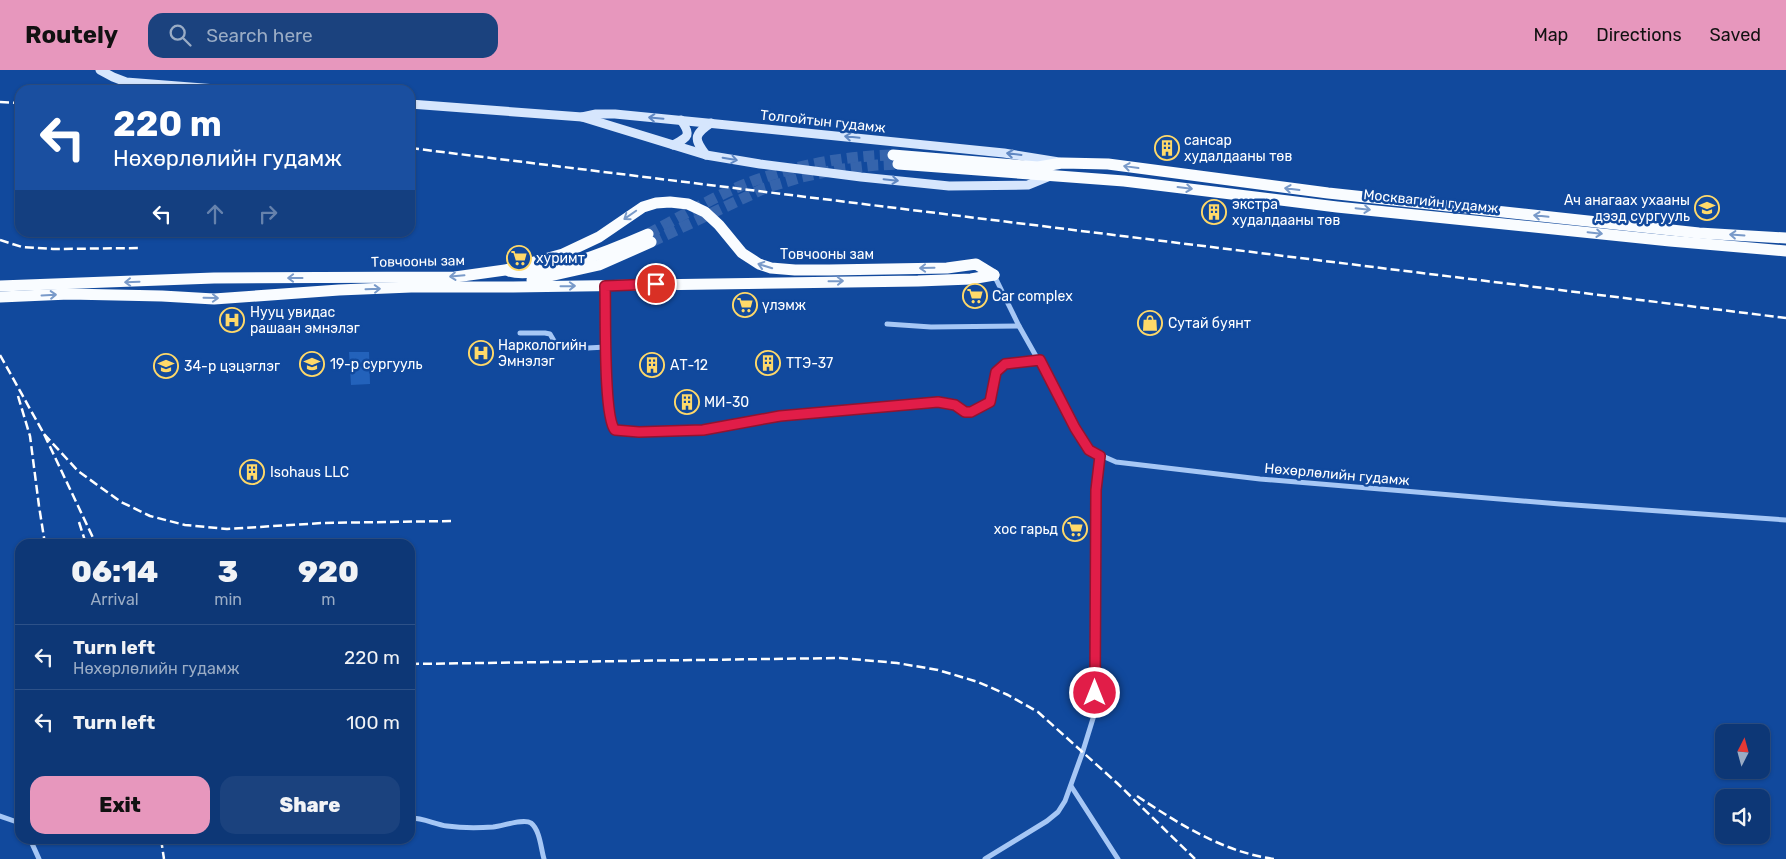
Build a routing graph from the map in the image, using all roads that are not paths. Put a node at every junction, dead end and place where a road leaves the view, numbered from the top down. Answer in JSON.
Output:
{"nodes":[{"id":1,"x":100,"y":70,"type":"edge"},
{"id":2,"x":165,"y":85,"type":"edge"},
{"id":3,"x":415,"y":104,"type":"edge"},
{"id":4,"x":582,"y":117,"type":"junction"},
{"id":5,"x":681,"y":120,"type":"junction"},
{"id":6,"x":711,"y":123,"type":"junction"},
{"id":7,"x":673,"y":145,"type":"junction"},
{"id":8,"x":706,"y":155,"type":"junction"},
{"id":9,"x":1062,"y":163,"type":"junction"},
{"id":10,"x":1050,"y":176,"type":"junction"},
{"id":11,"x":1786,"y":238,"type":"edge"},
{"id":12,"x":1786,"y":251,"type":"edge"},
{"id":13,"x":505,"y":270,"type":"junction"},
{"id":14,"x":994,"y":275,"type":"junction"},
{"id":15,"x":0,"y":286,"type":"edge"},
{"id":16,"x":605,"y":286,"type":"junction"},
{"id":17,"x":520,"y":287,"type":"junction"},
{"id":18,"x":0,"y":297,"type":"edge"},
{"id":19,"x":887,"y":324,"type":"dead end"},
{"id":20,"x":1019,"y":326,"type":"junction"},
{"id":21,"x":520,"y":333,"type":"dead end"},
{"id":22,"x":606,"y":347,"type":"junction"},
{"id":23,"x":1040,"y":360,"type":"junction"},
{"id":24,"x":1100,"y":456,"type":"junction"},
{"id":25,"x":1786,"y":520,"type":"edge"},
{"id":26,"x":1071,"y":786,"type":"junction"},
{"id":27,"x":0,"y":816,"type":"edge"},
{"id":28,"x":415,"y":818,"type":"edge"},
{"id":29,"x":15,"y":821,"type":"edge"},
{"id":30,"x":32,"y":844,"type":"edge"},
{"id":31,"x":39,"y":859,"type":"edge"},
{"id":32,"x":544,"y":859,"type":"edge"},
{"id":33,"x":985,"y":859,"type":"edge"},
{"id":34,"x":1118,"y":859,"type":"edge"}],
"edges":[{"from":1,"to":2,"type":"main road"},
{"from":3,"to":4,"type":"main road","name":"Толгойтын гудамж"},
{"from":5,"to":4,"type":"main road","name":"Толгойтын гудамж","one_way":true},
{"from":4,"to":7,"type":"main road","name":"Толгойтын гудамж"},
{"from":5,"to":6,"type":"main road","name":"Толгойтын гудамж"},
{"from":5,"to":7,"type":"main road"},
{"from":6,"to":8,"type":"main road"},
{"from":9,"to":6,"type":"main road","name":"Толгойтын гудамж","one_way":true},
{"from":7,"to":8,"type":"main road","name":"Толгойтын гудамж"},
{"from":8,"to":10,"type":"main road","name":"Толгойтын гудамж","one_way":true},
{"from":9,"to":10,"type":"highway","name":"Москвагийн гудамж"},
{"from":11,"to":9,"type":"highway","name":"Москвагийн гудамж","one_way":true},
{"from":10,"to":12,"type":"highway","name":"Москвагийн гудамж","one_way":true},
{"from":14,"to":13,"type":"highway","name":"Товчооны зам","one_way":true},
{"from":13,"to":15,"type":"highway","name":"Товчооны зам","one_way":true},
{"from":13,"to":17,"type":"highway"},
{"from":16,"to":14,"type":"highway","name":"Товчооны зам","one_way":true},
{"from":14,"to":20,"type":"street","name":"Нөхөрлөлийн гудамж"},
{"from":17,"to":16,"type":"highway","name":"Товчооны зам","one_way":true},
{"from":16,"to":22,"type":"street"},
{"from":18,"to":17,"type":"highway","name":"Товчооны зам","one_way":true},
{"from":19,"to":20,"type":"street"},
{"from":20,"to":23,"type":"street","name":"Нөхөрлөлийн гудамж"},
{"from":21,"to":22,"type":"street"},
{"from":22,"to":23,"type":"street"},
{"from":23,"to":24,"type":"street","name":"Нөхөрлөлийн гудамж"},
{"from":24,"to":25,"type":"street","name":"Нөхөрлөлийн гудамж"},
{"from":24,"to":26,"type":"street"},
{"from":26,"to":33,"type":"street"},
{"from":26,"to":34,"type":"street"},
{"from":27,"to":29,"type":"street"},
{"from":28,"to":32,"type":"street"},
{"from":30,"to":31,"type":"street"}]}
